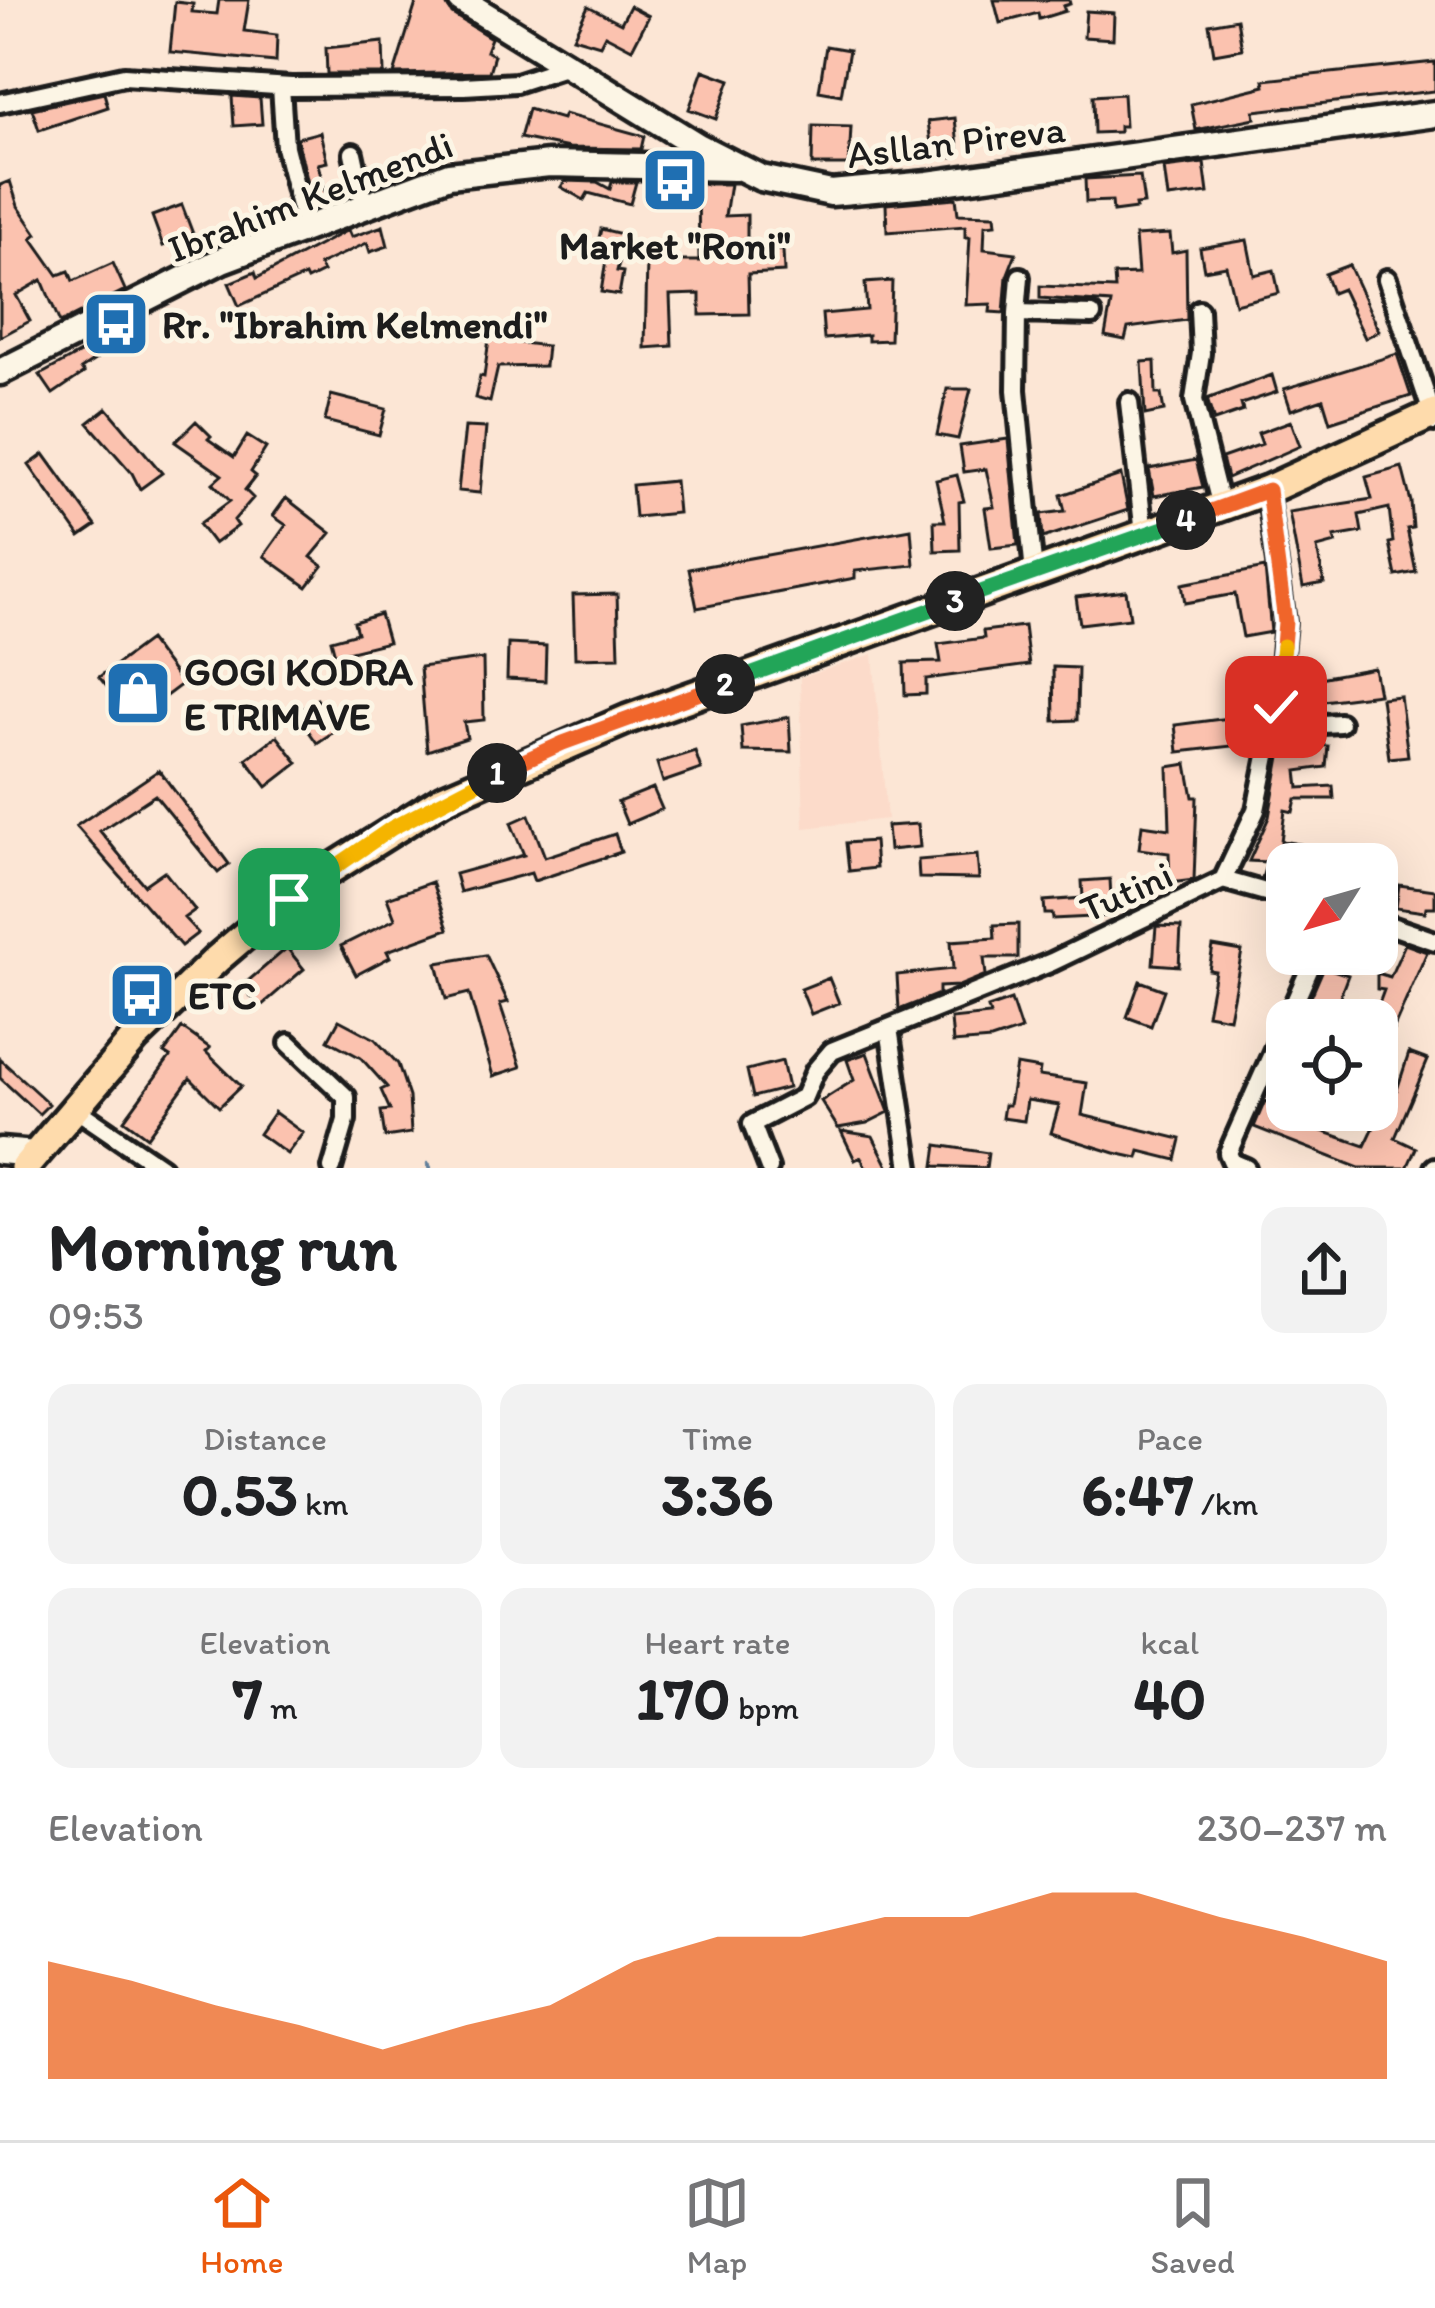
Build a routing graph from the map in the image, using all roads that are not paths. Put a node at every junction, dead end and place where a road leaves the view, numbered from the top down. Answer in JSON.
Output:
{"nodes":[{"id":1,"x":474,"y":3,"type":"edge"},
{"id":2,"x":568,"y":66,"type":"junction"},
{"id":3,"x":281,"y":86,"type":"junction"},
{"id":4,"x":0,"y":103,"type":"edge"},
{"id":5,"x":1435,"y":114,"type":"edge"},
{"id":6,"x":353,"y":153,"type":"dead end"},
{"id":7,"x":736,"y":168,"type":"junction"},
{"id":8,"x":365,"y":208,"type":"junction"},
{"id":9,"x":306,"y":230,"type":"junction"},
{"id":10,"x":1020,"y":277,"type":"dead end"},
{"id":11,"x":1387,"y":280,"type":"dead end"},
{"id":12,"x":1199,"y":310,"type":"dead end"},
{"id":13,"x":1017,"y":313,"type":"junction"},
{"id":14,"x":1092,"y":315,"type":"dead end"},
{"id":15,"x":0,"y":372,"type":"edge"},
{"id":16,"x":1129,"y":402,"type":"dead end"},
{"id":17,"x":1434,"y":417,"type":"edge"},
{"id":18,"x":1268,"y":490,"type":"junction"},
{"id":19,"x":1222,"y":507,"type":"junction"},
{"id":20,"x":1144,"y":534,"type":"junction"},
{"id":21,"x":1034,"y":573,"type":"junction"},
{"id":22,"x":1340,"y":723,"type":"dead end"},
{"id":23,"x":1273,"y":728,"type":"junction"},
{"id":24,"x":1223,"y":880,"type":"junction"},
{"id":25,"x":1266,"y":892,"type":"edge"},
{"id":26,"x":1398,"y":928,"type":"edge"},
{"id":27,"x":1435,"y":941,"type":"edge"},
{"id":28,"x":889,"y":1028,"type":"junction"},
{"id":29,"x":289,"y":1043,"type":"dead end"},
{"id":30,"x":1266,"y":1068,"type":"edge"},
{"id":31,"x":74,"y":1108,"type":"junction"},
{"id":32,"x":0,"y":1151,"type":"edge"},
{"id":33,"x":29,"y":1161,"type":"edge"},
{"id":34,"x":162,"y":1168,"type":"edge"},
{"id":35,"x":332,"y":1168,"type":"edge"},
{"id":36,"x":769,"y":1168,"type":"edge"},
{"id":37,"x":910,"y":1168,"type":"edge"},
{"id":38,"x":1246,"y":1168,"type":"edge"}],
"edges":[{"from":1,"to":2,"type":"street","name":"Asllan Pireva"},
{"from":2,"to":3,"type":"street"},
{"from":2,"to":7,"type":"street","name":"Asllan Pireva"},
{"from":3,"to":4,"type":"street"},
{"from":3,"to":9,"type":"street"},
{"from":5,"to":7,"type":"street","name":"Asllan Pireva"},
{"from":6,"to":8,"type":"street"},
{"from":7,"to":8,"type":"street","name":"Ibrahim Kelmendi"},
{"from":8,"to":9,"type":"street","name":"Ibrahim Kelmendi"},
{"from":9,"to":15,"type":"street","name":"Ibrahim Kelmendi"},
{"from":10,"to":13,"type":"street"},
{"from":11,"to":17,"type":"street"},
{"from":12,"to":19,"type":"street"},
{"from":13,"to":14,"type":"street"},
{"from":13,"to":21,"type":"street"},
{"from":16,"to":20,"type":"street"},
{"from":17,"to":18,"type":"main road"},
{"from":18,"to":19,"type":"main road"},
{"from":18,"to":23,"type":"street","name":"Tutini"},
{"from":19,"to":20,"type":"main road"},
{"from":20,"to":21,"type":"main road"},
{"from":21,"to":31,"type":"main road"},
{"from":22,"to":23,"type":"street"},
{"from":23,"to":24,"type":"street","name":"Tutini"},
{"from":24,"to":25,"type":"street"},
{"from":24,"to":28,"type":"street","name":"Tutini"},
{"from":26,"to":27,"type":"street"},
{"from":28,"to":36,"type":"street","name":"Tutini"},
{"from":28,"to":37,"type":"street"},
{"from":29,"to":35,"type":"street"},
{"from":30,"to":38,"type":"street"},
{"from":31,"to":33,"type":"main road"},
{"from":31,"to":34,"type":"street"},
{"from":32,"to":33,"type":"street"}]}
